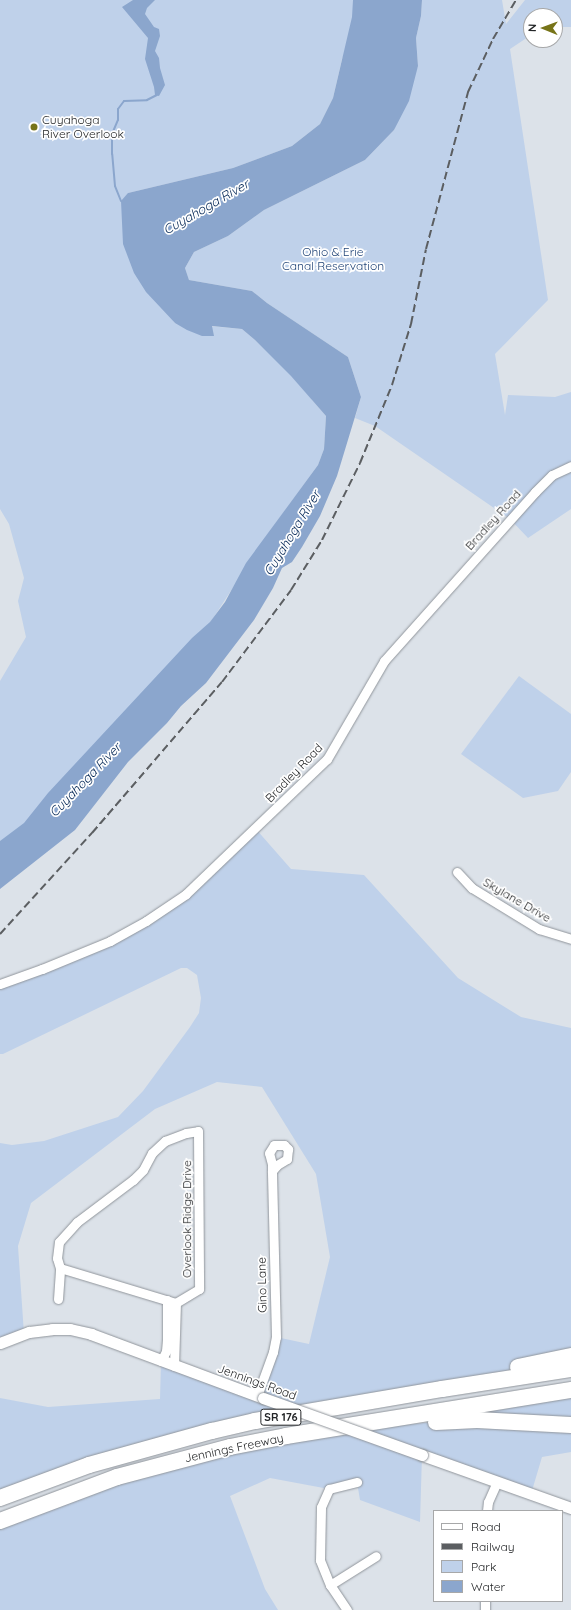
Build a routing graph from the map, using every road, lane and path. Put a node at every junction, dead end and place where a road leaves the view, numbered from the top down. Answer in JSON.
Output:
{"nodes":[{"id":1,"x":571,"y":466,"type":"edge"},
{"id":2,"x":457,"y":872,"type":"dead end"},
{"id":3,"x":571,"y":939,"type":"edge"},
{"id":4,"x":0,"y":984,"type":"edge"},
{"id":5,"x":272,"y":1171,"type":"dead end"},
{"id":6,"x":60,"y":1268,"type":"junction"},
{"id":7,"x":58,"y":1299,"type":"dead end"},
{"id":8,"x":172,"y":1302,"type":"junction"},
{"id":9,"x":0,"y":1343,"type":"edge"},
{"id":10,"x":571,"y":1356,"type":"edge"},
{"id":11,"x":161,"y":1361,"type":"junction"},
{"id":12,"x":174,"y":1366,"type":"junction"},
{"id":13,"x":571,"y":1369,"type":"edge"},
{"id":14,"x":442,"y":1389,"type":"junction"},
{"id":15,"x":571,"y":1390,"type":"edge"},
{"id":16,"x":260,"y":1397,"type":"junction"},
{"id":17,"x":571,"y":1425,"type":"edge"},
{"id":18,"x":335,"y":1430,"type":"junction"},
{"id":19,"x":357,"y":1482,"type":"dead end"},
{"id":20,"x":497,"y":1482,"type":"junction"},
{"id":21,"x":0,"y":1498,"type":"edge"},
{"id":22,"x":571,"y":1508,"type":"edge"},
{"id":23,"x":487,"y":1510,"type":"edge"},
{"id":24,"x":0,"y":1521,"type":"edge"},
{"id":25,"x":376,"y":1556,"type":"dead end"},
{"id":26,"x":330,"y":1585,"type":"junction"},
{"id":27,"x":347,"y":1610,"type":"edge"}],
"edges":[{"from":1,"to":4,"type":"street","name":"Bradley Road"},
{"from":2,"to":3,"type":"street","name":"Skylane Drive"},
{"from":5,"to":16,"type":"street","name":"Gino Lane"},
{"from":6,"to":7,"type":"street"},
{"from":6,"to":8,"type":"street"},
{"from":6,"to":8,"type":"street","name":"Overlook Ridge Drive"},
{"from":8,"to":11,"type":"street"},
{"from":8,"to":12,"type":"street"},
{"from":9,"to":11,"type":"street","name":"Jennings Road"},
{"from":10,"to":14,"type":"highway"},
{"from":11,"to":12,"type":"street","name":"Jennings Road"},
{"from":12,"to":16,"type":"street","name":"Jennings Road"},
{"from":13,"to":14,"type":"highway","name":"Jennings Freeway","number":"SR 176"},
{"from":14,"to":21,"type":"highway","name":"Jennings Freeway","number":"SR 176"},
{"from":15,"to":18,"type":"highway","name":"Jennings Freeway","number":"SR 176"},
{"from":16,"to":20,"type":"street","name":"Jennings Road","bridge":true},
{"from":17,"to":18,"type":"highway"},
{"from":18,"to":24,"type":"highway","name":"Jennings Freeway","number":"SR 176"},
{"from":19,"to":26,"type":"street"},
{"from":20,"to":22,"type":"street","name":"Jennings Road"},
{"from":20,"to":23,"type":"street"},
{"from":25,"to":26,"type":"street"},
{"from":26,"to":27,"type":"street"}]}
